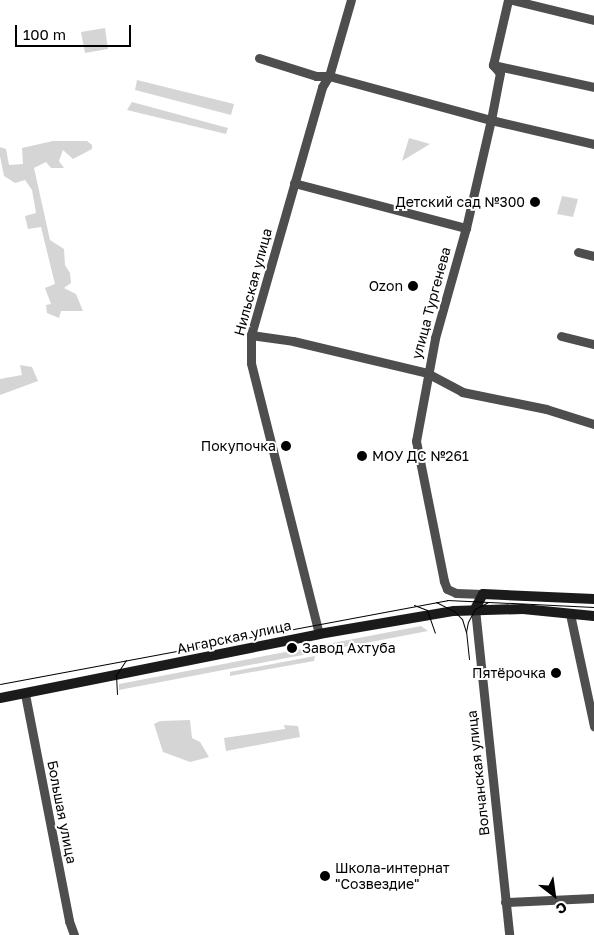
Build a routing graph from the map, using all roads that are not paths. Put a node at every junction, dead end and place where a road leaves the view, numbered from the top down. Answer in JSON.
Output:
{"nodes":[{"id":1,"x":351,"y":0,"type":"edge"},
{"id":2,"x":510,"y":0,"type":"edge"},
{"id":3,"x":594,"y":20,"type":"edge"},
{"id":4,"x":258,"y":58,"type":"dead end"},
{"id":5,"x":493,"y":65,"type":"junction"},
{"id":6,"x":329,"y":76,"type":"junction"},
{"id":7,"x":594,"y":87,"type":"edge"},
{"id":8,"x":491,"y":120,"type":"junction"},
{"id":9,"x":594,"y":144,"type":"edge"},
{"id":10,"x":294,"y":183,"type":"junction"},
{"id":11,"x":466,"y":228,"type":"junction"},
{"id":12,"x":578,"y":252,"type":"dead end"},
{"id":13,"x":594,"y":256,"type":"edge"},
{"id":14,"x":251,"y":335,"type":"junction"},
{"id":15,"x":561,"y":336,"type":"dead end"},
{"id":16,"x":594,"y":344,"type":"edge"},
{"id":17,"x":427,"y":373,"type":"junction"},
{"id":18,"x":594,"y":424,"type":"edge"},
{"id":19,"x":478,"y":599,"type":"junction"},
{"id":20,"x":594,"y":599,"type":"edge"},
{"id":21,"x":570,"y":614,"type":"junction"},
{"id":22,"x":594,"y":616,"type":"edge"},
{"id":23,"x":319,"y":634,"type":"junction"},
{"id":24,"x":25,"y":694,"type":"junction"},
{"id":25,"x":0,"y":698,"type":"edge"},
{"id":26,"x":594,"y":726,"type":"edge"},
{"id":27,"x":594,"y":898,"type":"edge"},
{"id":28,"x":505,"y":902,"type":"junction"},
{"id":29,"x":74,"y":935,"type":"edge"},
{"id":30,"x":509,"y":935,"type":"edge"}],
"edges":[{"from":1,"to":6,"type":"street","name":"Нильская улица"},
{"from":2,"to":3,"type":"street"},
{"from":2,"to":5,"type":"street","name":"улица Тургенева"},
{"from":4,"to":6,"type":"street"},
{"from":5,"to":7,"type":"street"},
{"from":5,"to":8,"type":"street","name":"улица Тургенева"},
{"from":6,"to":8,"type":"street"},
{"from":6,"to":10,"type":"street","name":"Нильская улица"},
{"from":8,"to":9,"type":"street"},
{"from":8,"to":11,"type":"street","name":"улица Тургенева"},
{"from":10,"to":11,"type":"street"},
{"from":10,"to":14,"type":"street","name":"Нильская улица"},
{"from":11,"to":17,"type":"street","name":"улица Тургенева"},
{"from":12,"to":13,"type":"street"},
{"from":14,"to":17,"type":"street"},
{"from":14,"to":23,"type":"street","name":"Нильская улица"},
{"from":15,"to":16,"type":"street"},
{"from":17,"to":18,"type":"street"},
{"from":17,"to":19,"type":"street","name":"улица Тургенева"},
{"from":19,"to":20,"type":"main road","name":"Ангарская улица"},
{"from":19,"to":21,"type":"main road","name":"Ангарская улица"},
{"from":19,"to":23,"type":"main road","name":"Ангарская улица"},
{"from":19,"to":28,"type":"street","name":"Волчанская улица"},
{"from":21,"to":22,"type":"main road","name":"Ангарская улица"},
{"from":21,"to":26,"type":"street"},
{"from":23,"to":24,"type":"main road","name":"Ангарская улица"},
{"from":24,"to":25,"type":"main road","name":"Ангарская улица"},
{"from":24,"to":29,"type":"street","name":"Большая улица"},
{"from":27,"to":28,"type":"street"},
{"from":28,"to":30,"type":"street","name":"Волчанская улица"}]}
